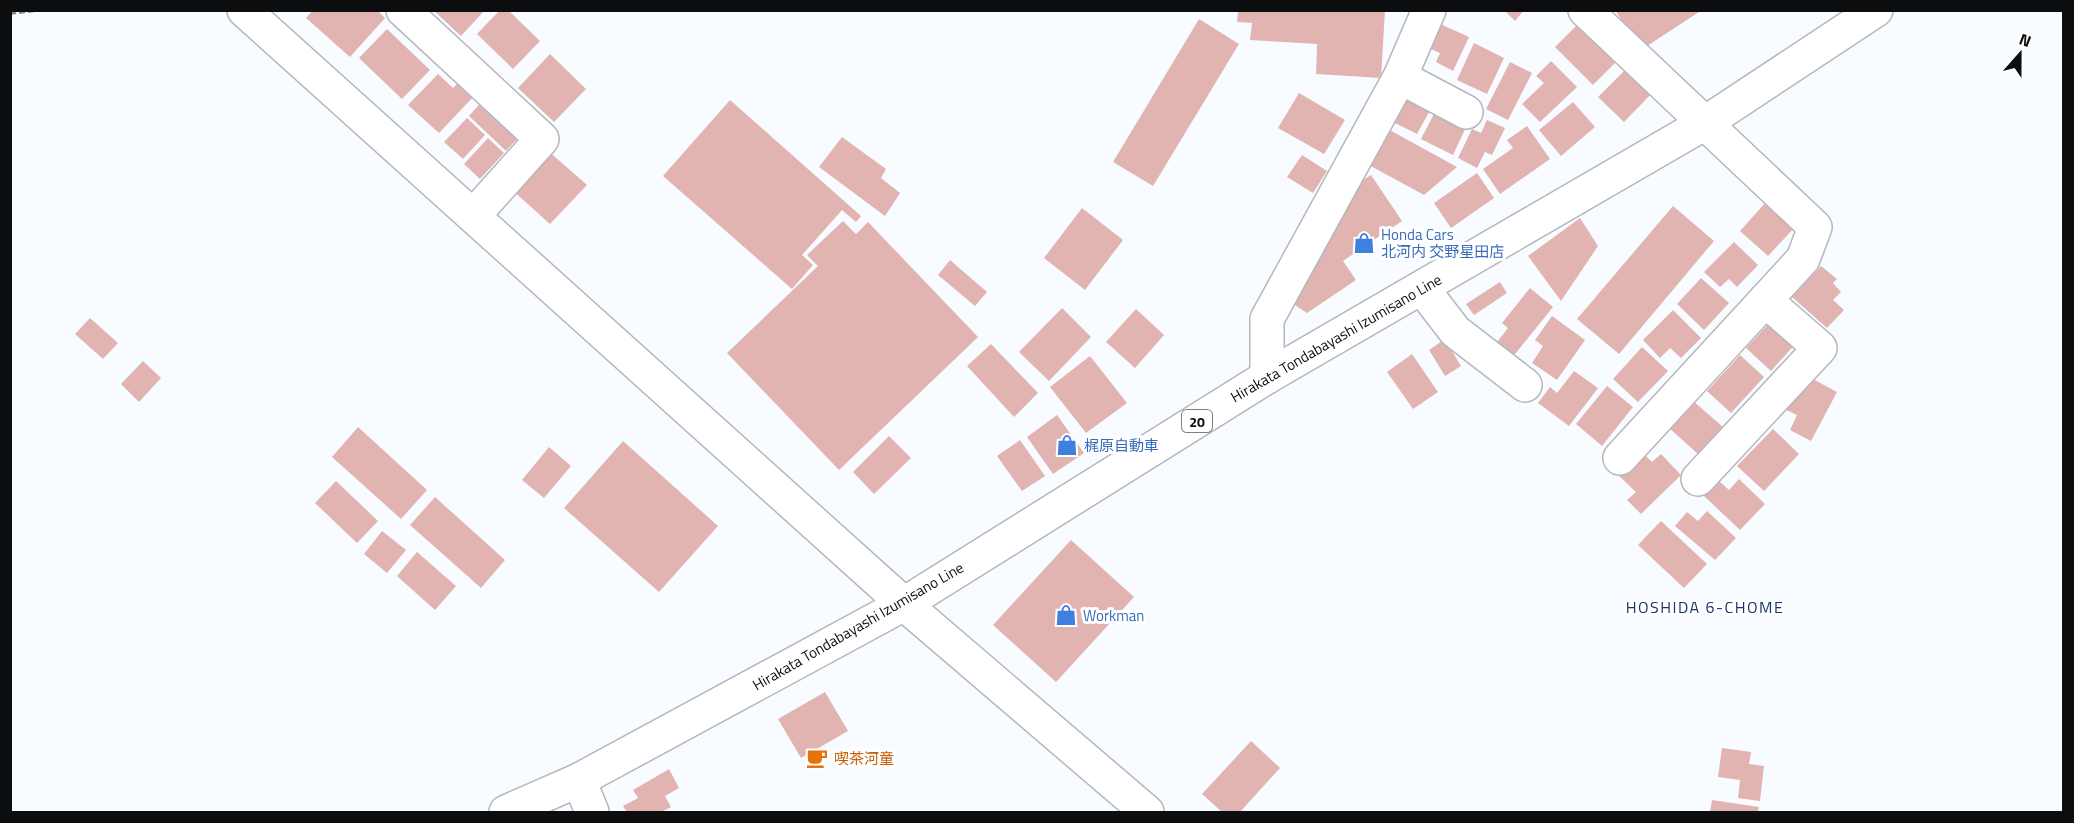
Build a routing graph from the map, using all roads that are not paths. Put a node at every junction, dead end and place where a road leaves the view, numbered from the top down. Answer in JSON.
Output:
{"nodes":[{"id":1,"x":244,"y":10,"type":"edge"},
{"id":2,"x":402,"y":10,"type":"edge"},
{"id":3,"x":1429,"y":10,"type":"edge"},
{"id":4,"x":1584,"y":10,"type":"edge"},
{"id":5,"x":1876,"y":10,"type":"edge"},
{"id":6,"x":1400,"y":77,"type":"junction"},
{"id":7,"x":1466,"y":112,"type":"dead end"},
{"id":8,"x":1705,"y":123,"type":"junction"},
{"id":9,"x":473,"y":216,"type":"junction"},
{"id":10,"x":1422,"y":288,"type":"junction"},
{"id":11,"x":1765,"y":300,"type":"junction"},
{"id":12,"x":1267,"y":377,"type":"junction"},
{"id":13,"x":1525,"y":385,"type":"dead end"},
{"id":14,"x":1620,"y":458,"type":"dead end"},
{"id":15,"x":1698,"y":479,"type":"dead end"},
{"id":16,"x":904,"y":603,"type":"junction"},
{"id":17,"x":579,"y":780,"type":"junction"},
{"id":18,"x":506,"y":813,"type":"edge"},
{"id":19,"x":592,"y":813,"type":"edge"},
{"id":20,"x":1147,"y":813,"type":"edge"}],
"edges":[{"from":1,"to":9,"type":"street"},
{"from":2,"to":9,"type":"street"},
{"from":3,"to":6,"type":"street"},
{"from":4,"to":8,"type":"street"},
{"from":5,"to":8,"type":"street","name":"Hirakata Tondabayashi Izumisano Line","number":"20"},
{"from":6,"to":7,"type":"street"},
{"from":6,"to":12,"type":"street"},
{"from":8,"to":10,"type":"street","name":"Hirakata Tondabayashi Izumisano Line","number":"20"},
{"from":8,"to":11,"type":"street"},
{"from":9,"to":16,"type":"street"},
{"from":10,"to":12,"type":"street","name":"Hirakata Tondabayashi Izumisano Line","number":"20"},
{"from":10,"to":13,"type":"street"},
{"from":11,"to":14,"type":"street"},
{"from":11,"to":15,"type":"street"},
{"from":12,"to":16,"type":"street","name":"Hirakata Tondabayashi Izumisano Line","number":"20"},
{"from":16,"to":17,"type":"street","name":"Hirakata Tondabayashi Izumisano Line","number":"20"},
{"from":16,"to":20,"type":"street"},
{"from":17,"to":18,"type":"street","name":"Hirakata Tondabayashi Izumisano Line","number":"20"},
{"from":17,"to":19,"type":"street"}]}
